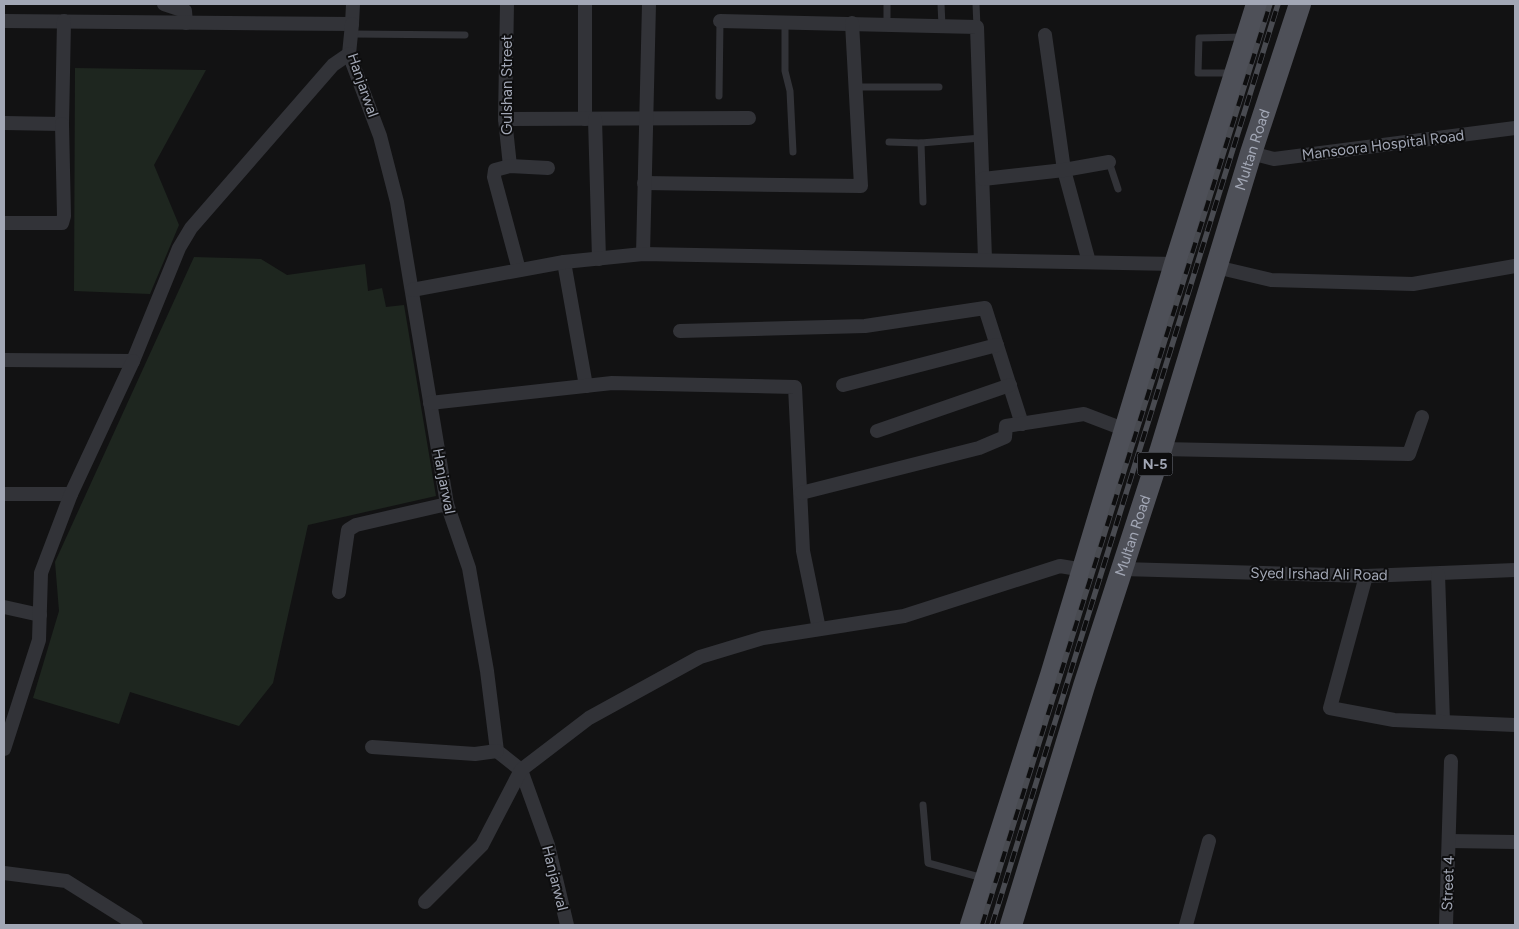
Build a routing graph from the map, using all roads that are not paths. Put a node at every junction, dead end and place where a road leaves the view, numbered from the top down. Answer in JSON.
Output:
{"nodes":[{"id":1,"x":164,"y":4,"type":"edge"},
{"id":2,"x":353,"y":4,"type":"edge"},
{"id":3,"x":507,"y":4,"type":"edge"},
{"id":4,"x":585,"y":4,"type":"edge"},
{"id":5,"x":649,"y":4,"type":"edge"},
{"id":6,"x":887,"y":4,"type":"edge"},
{"id":7,"x":941,"y":4,"type":"edge"},
{"id":8,"x":976,"y":4,"type":"edge"},
{"id":9,"x":1257,"y":4,"type":"edge"},
{"id":10,"x":1300,"y":4,"type":"edge"},
{"id":11,"x":4,"y":21,"type":"edge"},
{"id":12,"x":720,"y":21,"type":"joint"},
{"id":13,"x":64,"y":22,"type":"junction"},
{"id":14,"x":785,"y":22,"type":"junction"},
{"id":15,"x":186,"y":23,"type":"junction"},
{"id":16,"x":852,"y":23,"type":"junction"},
{"id":17,"x":887,"y":24,"type":"junction"},
{"id":18,"x":942,"y":26,"type":"junction"},
{"id":19,"x":977,"y":27,"type":"junction"},
{"id":20,"x":352,"y":29,"type":"junction"},
{"id":21,"x":465,"y":35,"type":"dead end"},
{"id":22,"x":1045,"y":35,"type":"dead end"},
{"id":23,"x":1247,"y":36,"type":"junction"},
{"id":24,"x":349,"y":54,"type":"junction"},
{"id":25,"x":1236,"y":72,"type":"junction"},
{"id":26,"x":856,"y":87,"type":"junction"},
{"id":27,"x":939,"y":87,"type":"dead end"},
{"id":28,"x":719,"y":96,"type":"dead end"},
{"id":29,"x":749,"y":118,"type":"dead end"},
{"id":30,"x":590,"y":119,"type":"junction"},
{"id":31,"x":646,"y":119,"type":"junction"},
{"id":32,"x":505,"y":120,"type":"junction"},
{"id":33,"x":4,"y":123,"type":"edge"},
{"id":34,"x":62,"y":124,"type":"junction"},
{"id":35,"x":1515,"y":128,"type":"edge"},
{"id":36,"x":982,"y":138,"type":"junction"},
{"id":37,"x":889,"y":142,"type":"dead end"},
{"id":38,"x":921,"y":143,"type":"junction"},
{"id":39,"x":794,"y":152,"type":"dead end"},
{"id":40,"x":1251,"y":153,"type":"junction"},
{"id":41,"x":1109,"y":162,"type":"joint"},
{"id":42,"x":510,"y":166,"type":"junction"},
{"id":43,"x":548,"y":168,"type":"dead end"},
{"id":44,"x":1064,"y":170,"type":"junction"},
{"id":45,"x":983,"y":179,"type":"junction"},
{"id":46,"x":644,"y":183,"type":"junction"},
{"id":47,"x":1118,"y":189,"type":"dead end"},
{"id":48,"x":923,"y":202,"type":"dead end"},
{"id":49,"x":4,"y":223,"type":"edge"},
{"id":50,"x":643,"y":254,"type":"junction"},
{"id":51,"x":599,"y":258,"type":"junction"},
{"id":52,"x":985,"y":259,"type":"junction"},
{"id":53,"x":564,"y":262,"type":"junction"},
{"id":54,"x":1090,"y":262,"type":"junction"},
{"id":55,"x":1175,"y":264,"type":"junction"},
{"id":56,"x":1515,"y":266,"type":"edge"},
{"id":57,"x":1216,"y":267,"type":"junction"},
{"id":58,"x":519,"y":270,"type":"junction"},
{"id":59,"x":412,"y":290,"type":"junction"},
{"id":60,"x":680,"y":331,"type":"dead end"},
{"id":61,"x":997,"y":345,"type":"junction"},
{"id":62,"x":4,"y":360,"type":"edge"},
{"id":63,"x":133,"y":361,"type":"junction"},
{"id":64,"x":843,"y":385,"type":"dead end"},
{"id":65,"x":1010,"y":385,"type":"junction"},
{"id":66,"x":586,"y":386,"type":"junction"},
{"id":67,"x":430,"y":403,"type":"junction"},
{"id":68,"x":1422,"y":417,"type":"dead end"},
{"id":69,"x":1022,"y":424,"type":"junction"},
{"id":70,"x":1126,"y":430,"type":"junction"},
{"id":71,"x":877,"y":431,"type":"dead end"},
{"id":72,"x":1161,"y":449,"type":"junction"},
{"id":73,"x":801,"y":493,"type":"junction"},
{"id":74,"x":4,"y":494,"type":"edge"},
{"id":75,"x":71,"y":494,"type":"junction"},
{"id":76,"x":447,"y":504,"type":"junction"},
{"id":77,"x":1122,"y":569,"type":"junction"},
{"id":78,"x":1084,"y":570,"type":"junction"},
{"id":79,"x":1515,"y":570,"type":"edge"},
{"id":80,"x":1438,"y":574,"type":"junction"},
{"id":81,"x":1366,"y":576,"type":"junction"},
{"id":82,"x":339,"y":592,"type":"dead end"},
{"id":83,"x":4,"y":608,"type":"edge"},
{"id":84,"x":40,"y":615,"type":"junction"},
{"id":85,"x":819,"y":630,"type":"junction"},
{"id":86,"x":1051,"y":675,"type":"junction"},
{"id":87,"x":1084,"y":686,"type":"junction"},
{"id":88,"x":1443,"y":722,"type":"junction"},
{"id":89,"x":1515,"y":725,"type":"edge"},
{"id":90,"x":372,"y":747,"type":"dead end"},
{"id":91,"x":4,"y":748,"type":"edge"},
{"id":92,"x":497,"y":751,"type":"junction"},
{"id":93,"x":1452,"y":760,"type":"dead end"},
{"id":94,"x":521,"y":770,"type":"junction"},
{"id":95,"x":923,"y":805,"type":"dead end"},
{"id":96,"x":1209,"y":841,"type":"dead end"},
{"id":97,"x":1449,"y":841,"type":"junction"},
{"id":98,"x":1515,"y":842,"type":"edge"},
{"id":99,"x":4,"y":873,"type":"edge"},
{"id":100,"x":986,"y":879,"type":"junction"},
{"id":101,"x":425,"y":902,"type":"dead end"},
{"id":102,"x":136,"y":925,"type":"edge"},
{"id":103,"x":567,"y":925,"type":"edge"},
{"id":104,"x":971,"y":925,"type":"edge"},
{"id":105,"x":1011,"y":925,"type":"edge"},
{"id":106,"x":1186,"y":925,"type":"edge"},
{"id":107,"x":1446,"y":925,"type":"edge"}],
"edges":[{"from":1,"to":15,"type":"street"},
{"from":2,"to":20,"type":"street","name":"Hanjarwal"},
{"from":3,"to":32,"type":"street","name":"Gulshan Street"},
{"from":4,"to":30,"type":"street"},
{"from":5,"to":31,"type":"street"},
{"from":6,"to":17,"type":"lane"},
{"from":7,"to":18,"type":"lane"},
{"from":8,"to":19,"type":"lane"},
{"from":9,"to":23,"type":"main road","number":"N-5"},
{"from":10,"to":40,"type":"main road","name":"Multan Road","number":"N-5"},
{"from":11,"to":13,"type":"street"},
{"from":12,"to":14,"type":"street"},
{"from":12,"to":28,"type":"lane"},
{"from":13,"to":15,"type":"street"},
{"from":13,"to":34,"type":"street"},
{"from":14,"to":16,"type":"street"},
{"from":14,"to":39,"type":"lane"},
{"from":15,"to":20,"type":"street"},
{"from":16,"to":17,"type":"street"},
{"from":16,"to":26,"type":"street"},
{"from":17,"to":18,"type":"street"},
{"from":18,"to":19,"type":"street"},
{"from":19,"to":36,"type":"street"},
{"from":20,"to":21,"type":"lane"},
{"from":20,"to":24,"type":"street","name":"Hanjarwal"},
{"from":22,"to":44,"type":"street"},
{"from":23,"to":25,"type":"main road","number":"N-5"},
{"from":23,"to":25,"type":"lane"},
{"from":24,"to":59,"type":"street","name":"Hanjarwal"},
{"from":24,"to":63,"type":"street"},
{"from":25,"to":55,"type":"main road","number":"N-5"},
{"from":26,"to":27,"type":"lane"},
{"from":26,"to":46,"type":"street"},
{"from":29,"to":31,"type":"street"},
{"from":30,"to":31,"type":"street"},
{"from":30,"to":32,"type":"street"},
{"from":30,"to":51,"type":"street"},
{"from":31,"to":46,"type":"street"},
{"from":32,"to":42,"type":"street","name":"Gulshan Street"},
{"from":33,"to":34,"type":"street"},
{"from":34,"to":49,"type":"street"},
{"from":35,"to":40,"type":"street","name":"Mansoora Hospital Road"},
{"from":36,"to":38,"type":"lane"},
{"from":36,"to":45,"type":"street"},
{"from":37,"to":38,"type":"lane"},
{"from":38,"to":48,"type":"lane"},
{"from":40,"to":57,"type":"main road","name":"Multan Road","number":"N-5"},
{"from":41,"to":44,"type":"street"},
{"from":41,"to":47,"type":"lane"},
{"from":42,"to":43,"type":"street"},
{"from":42,"to":58,"type":"street"},
{"from":44,"to":45,"type":"street"},
{"from":44,"to":54,"type":"street"},
{"from":45,"to":52,"type":"street"},
{"from":46,"to":50,"type":"street"},
{"from":50,"to":51,"type":"street"},
{"from":50,"to":52,"type":"street"},
{"from":51,"to":53,"type":"street"},
{"from":52,"to":54,"type":"street"},
{"from":53,"to":58,"type":"street"},
{"from":53,"to":66,"type":"street"},
{"from":54,"to":55,"type":"street"},
{"from":55,"to":70,"type":"main road","number":"N-5"},
{"from":56,"to":57,"type":"street"},
{"from":57,"to":72,"type":"main road","name":"Multan Road","number":"N-5"},
{"from":58,"to":59,"type":"street"},
{"from":59,"to":67,"type":"street","name":"Hanjarwal"},
{"from":60,"to":61,"type":"street"},
{"from":61,"to":64,"type":"street"},
{"from":61,"to":65,"type":"street"},
{"from":62,"to":63,"type":"street"},
{"from":63,"to":75,"type":"street"},
{"from":65,"to":69,"type":"street"},
{"from":65,"to":71,"type":"street"},
{"from":66,"to":67,"type":"street"},
{"from":66,"to":73,"type":"street"},
{"from":67,"to":76,"type":"street","name":"Hanjarwal"},
{"from":68,"to":72,"type":"street"},
{"from":69,"to":70,"type":"street"},
{"from":69,"to":73,"type":"street"},
{"from":70,"to":78,"type":"main road","number":"N-5"},
{"from":72,"to":77,"type":"main road","name":"Multan Road","number":"N-5"},
{"from":73,"to":85,"type":"street"},
{"from":74,"to":75,"type":"street"},
{"from":75,"to":84,"type":"street"},
{"from":76,"to":82,"type":"street"},
{"from":76,"to":92,"type":"street","name":"Hanjarwal"},
{"from":77,"to":81,"type":"street","name":"Syed Irshad Ali Road"},
{"from":77,"to":87,"type":"main road","name":"Multan Road","number":"N-5"},
{"from":78,"to":85,"type":"street"},
{"from":78,"to":86,"type":"main road","number":"N-5"},
{"from":79,"to":80,"type":"street","name":"Syed Irshad Ali Road"},
{"from":80,"to":81,"type":"street","name":"Syed Irshad Ali Road"},
{"from":80,"to":88,"type":"street"},
{"from":81,"to":88,"type":"street"},
{"from":83,"to":84,"type":"street"},
{"from":84,"to":91,"type":"street"},
{"from":85,"to":94,"type":"street"},
{"from":86,"to":87,"type":"main road"},
{"from":86,"to":100,"type":"main road","number":"N-5"},
{"from":87,"to":105,"type":"main road","name":"Multan Road","number":"N-5"},
{"from":88,"to":89,"type":"street"},
{"from":90,"to":92,"type":"street"},
{"from":92,"to":94,"type":"street"},
{"from":93,"to":97,"type":"street","name":"Street 4"},
{"from":94,"to":101,"type":"street"},
{"from":94,"to":103,"type":"street","name":"Hanjarwal"},
{"from":95,"to":100,"type":"lane"},
{"from":96,"to":106,"type":"street"},
{"from":97,"to":98,"type":"street"},
{"from":97,"to":107,"type":"street","name":"Street 4"},
{"from":99,"to":102,"type":"street"},
{"from":100,"to":104,"type":"main road","number":"N-5"}]}
